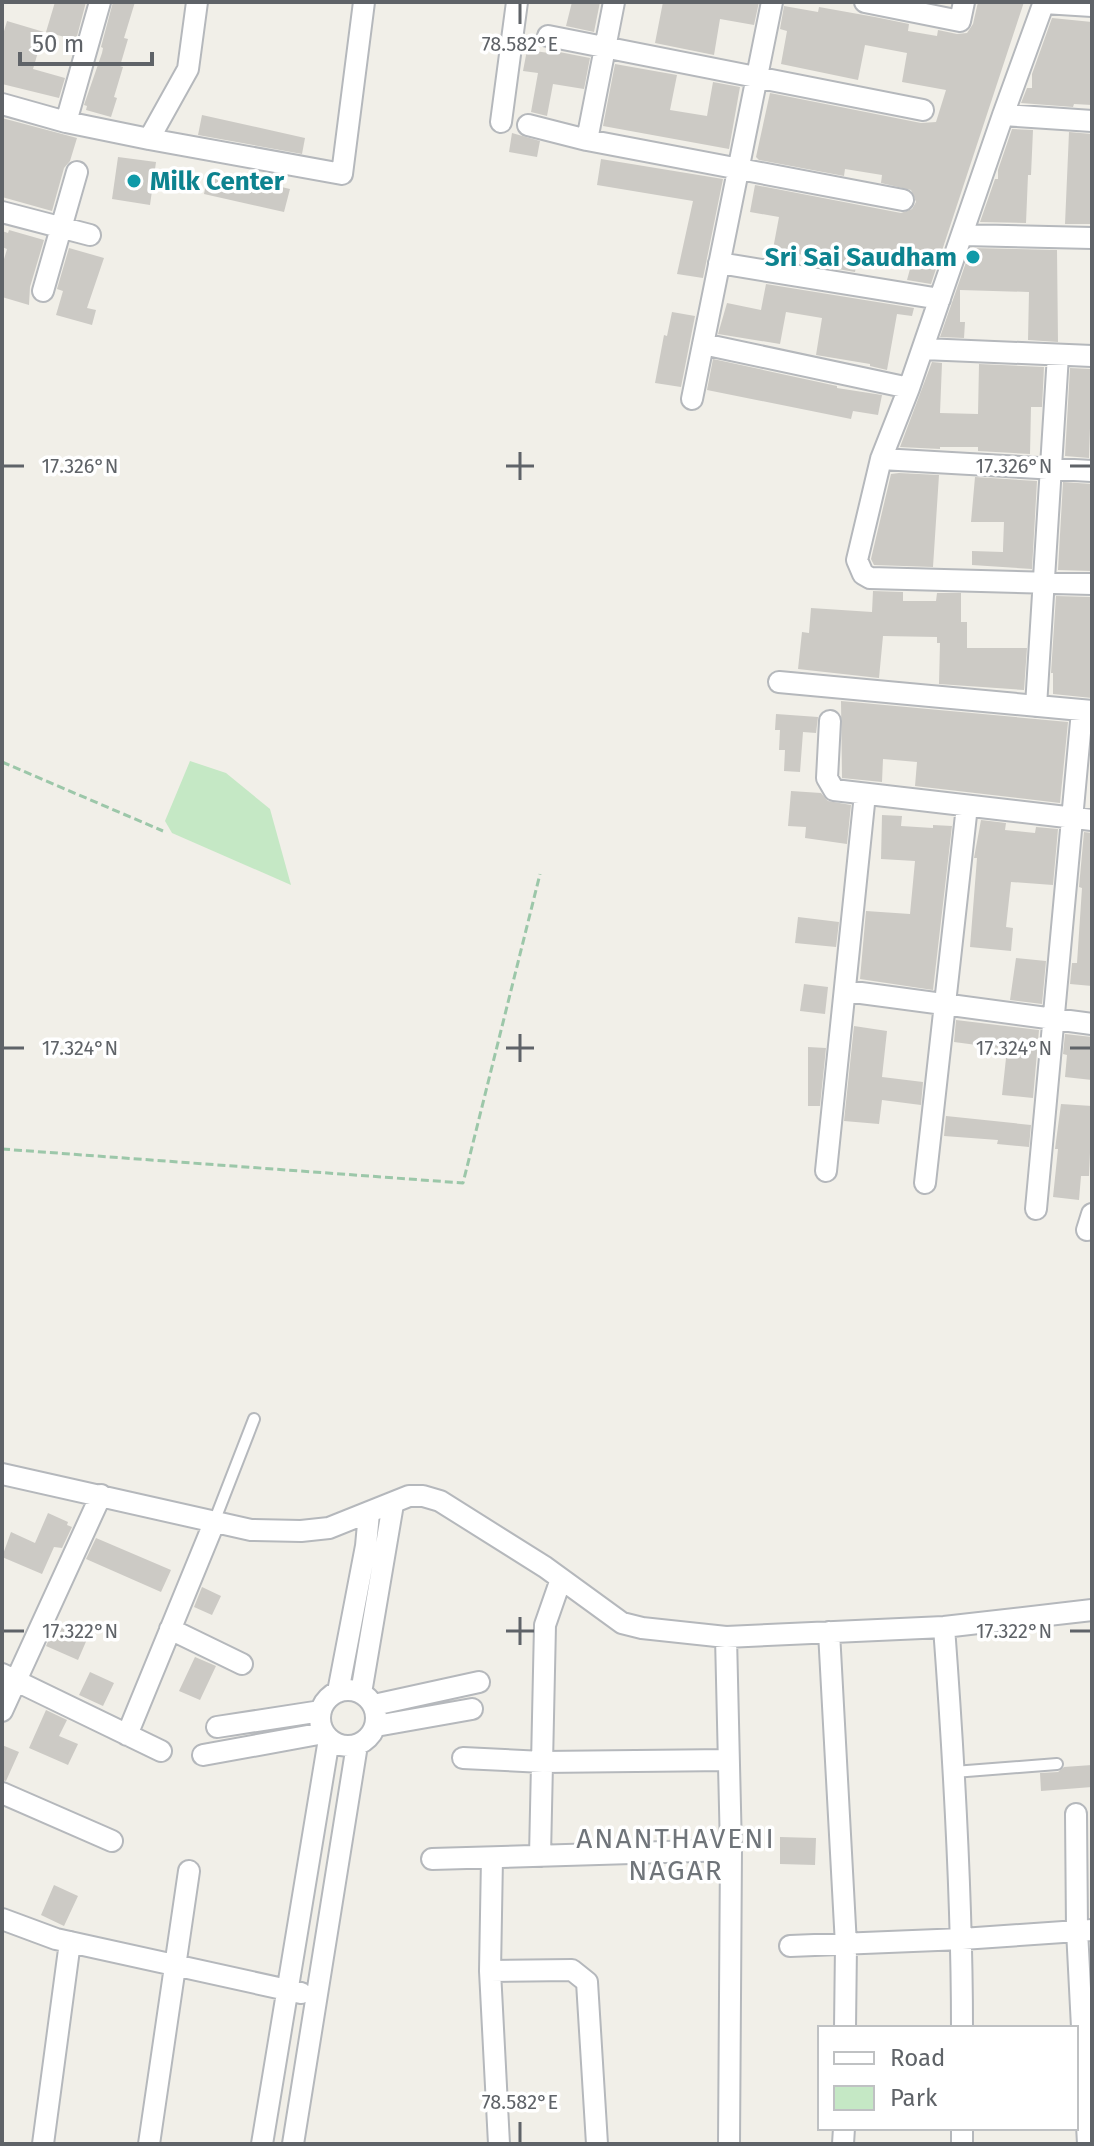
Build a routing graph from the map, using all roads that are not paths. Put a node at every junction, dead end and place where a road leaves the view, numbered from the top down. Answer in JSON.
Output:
{"nodes":[{"id":1,"x":100,"y":2,"type":"edge"},
{"id":2,"x":197,"y":2,"type":"edge"},
{"id":3,"x":364,"y":2,"type":"edge"},
{"id":4,"x":517,"y":2,"type":"edge"},
{"id":5,"x":614,"y":2,"type":"edge"},
{"id":6,"x":772,"y":2,"type":"edge"},
{"id":7,"x":865,"y":2,"type":"edge"},
{"id":8,"x":964,"y":2,"type":"edge"},
{"id":9,"x":1044,"y":2,"type":"edge"},
{"id":10,"x":1092,"y":6,"type":"edge"},
{"id":11,"x":548,"y":36,"type":"dead end"},
{"id":12,"x":605,"y":49,"type":"junction"},
{"id":13,"x":756,"y":78,"type":"junction"},
{"id":14,"x":2,"y":104,"type":"edge"},
{"id":15,"x":923,"y":110,"type":"dead end"},
{"id":16,"x":1003,"y":115,"type":"junction"},
{"id":17,"x":1092,"y":121,"type":"edge"},
{"id":18,"x":66,"y":122,"type":"junction"},
{"id":19,"x":501,"y":122,"type":"dead end"},
{"id":20,"x":528,"y":125,"type":"dead end"},
{"id":21,"x":149,"y":139,"type":"junction"},
{"id":22,"x":587,"y":140,"type":"junction"},
{"id":23,"x":738,"y":169,"type":"junction"},
{"id":24,"x":77,"y":172,"type":"dead end"},
{"id":25,"x":903,"y":200,"type":"dead end"},
{"id":26,"x":2,"y":212,"type":"edge"},
{"id":27,"x":61,"y":229,"type":"junction"},
{"id":28,"x":90,"y":235,"type":"dead end"},
{"id":29,"x":963,"y":235,"type":"junction"},
{"id":30,"x":1092,"y":238,"type":"edge"},
{"id":31,"x":719,"y":263,"type":"junction"},
{"id":32,"x":43,"y":291,"type":"dead end"},
{"id":33,"x":940,"y":299,"type":"junction"},
{"id":34,"x":703,"y":344,"type":"junction"},
{"id":35,"x":923,"y":349,"type":"junction"},
{"id":36,"x":1058,"y":355,"type":"junction"},
{"id":37,"x":1092,"y":356,"type":"edge"},
{"id":38,"x":909,"y":388,"type":"junction"},
{"id":39,"x":692,"y":399,"type":"dead end"},
{"id":40,"x":881,"y":459,"type":"junction"},
{"id":41,"x":1052,"y":469,"type":"junction"},
{"id":42,"x":1092,"y":471,"type":"edge"},
{"id":43,"x":1045,"y":583,"type":"junction"},
{"id":44,"x":1092,"y":584,"type":"edge"},
{"id":45,"x":779,"y":682,"type":"dead end"},
{"id":46,"x":1036,"y":706,"type":"junction"},
{"id":47,"x":1087,"y":711,"type":"edge"},
{"id":48,"x":830,"y":721,"type":"dead end"},
{"id":49,"x":865,"y":794,"type":"junction"},
{"id":50,"x":967,"y":806,"type":"junction"},
{"id":51,"x":1082,"y":819,"type":"edge"},
{"id":52,"x":846,"y":991,"type":"junction"},
{"id":53,"x":945,"y":1005,"type":"junction"},
{"id":54,"x":1053,"y":1020,"type":"junction"},
{"id":55,"x":1092,"y":1024,"type":"edge"},
{"id":56,"x":826,"y":1171,"type":"dead end"},
{"id":57,"x":925,"y":1183,"type":"dead end"},
{"id":58,"x":1036,"y":1209,"type":"dead end"},
{"id":59,"x":254,"y":1419,"type":"dead end"},
{"id":60,"x":2,"y":1474,"type":"edge"},
{"id":61,"x":101,"y":1495,"type":"junction"},
{"id":62,"x":393,"y":1504,"type":"junction"},
{"id":63,"x":369,"y":1513,"type":"junction"},
{"id":64,"x":214,"y":1523,"type":"junction"},
{"id":65,"x":561,"y":1579,"type":"junction"},
{"id":66,"x":1092,"y":1610,"type":"edge"},
{"id":67,"x":944,"y":1627,"type":"junction"},
{"id":68,"x":170,"y":1629,"type":"junction"},
{"id":69,"x":829,"y":1632,"type":"junction"},
{"id":70,"x":726,"y":1637,"type":"junction"},
{"id":71,"x":242,"y":1664,"type":"dead end"},
{"id":72,"x":10,"y":1677,"type":"edge"},
{"id":73,"x":479,"y":1682,"type":"dead end"},
{"id":74,"x":338,"y":1692,"type":"junction"},
{"id":75,"x":370,"y":1708,"type":"junction"},
{"id":76,"x":472,"y":1709,"type":"dead end"},
{"id":77,"x":2,"y":1711,"type":"edge"},
{"id":78,"x":321,"y":1711,"type":"junction"},
{"id":79,"x":217,"y":1727,"type":"dead end"},
{"id":80,"x":127,"y":1735,"type":"junction"},
{"id":81,"x":327,"y":1736,"type":"junction"},
{"id":82,"x":357,"y":1745,"type":"junction"},
{"id":83,"x":161,"y":1751,"type":"dead end"},
{"id":84,"x":203,"y":1755,"type":"dead end"},
{"id":85,"x":463,"y":1758,"type":"dead end"},
{"id":86,"x":728,"y":1760,"type":"junction"},
{"id":87,"x":543,"y":1762,"type":"junction"},
{"id":88,"x":1057,"y":1764,"type":"dead end"},
{"id":89,"x":954,"y":1772,"type":"junction"},
{"id":90,"x":2,"y":1793,"type":"edge"},
{"id":91,"x":1076,"y":1814,"type":"dead end"},
{"id":92,"x":112,"y":1841,"type":"dead end"},
{"id":93,"x":731,"y":1850,"type":"junction"},
{"id":94,"x":540,"y":1856,"type":"junction"},
{"id":95,"x":492,"y":1858,"type":"junction"},
{"id":96,"x":432,"y":1859,"type":"dead end"},
{"id":97,"x":189,"y":1871,"type":"dead end"},
{"id":98,"x":2,"y":1919,"type":"edge"},
{"id":99,"x":1085,"y":1930,"type":"edge"},
{"id":100,"x":962,"y":1939,"type":"junction"},
{"id":101,"x":70,"y":1942,"type":"junction"},
{"id":102,"x":846,"y":1945,"type":"junction"},
{"id":103,"x":790,"y":1946,"type":"dead end"},
{"id":104,"x":176,"y":1965,"type":"junction"},
{"id":105,"x":490,"y":1971,"type":"junction"},
{"id":106,"x":287,"y":1990,"type":"junction"},
{"id":107,"x":317,"y":1996,"type":"junction"},
{"id":108,"x":845,"y":2026,"type":"edge"},
{"id":109,"x":962,"y":2026,"type":"edge"},
{"id":110,"x":1089,"y":2120,"type":"edge"},
{"id":111,"x":43,"y":2144,"type":"edge"},
{"id":112,"x":149,"y":2144,"type":"edge"},
{"id":113,"x":262,"y":2144,"type":"edge"},
{"id":114,"x":293,"y":2144,"type":"edge"},
{"id":115,"x":499,"y":2144,"type":"edge"},
{"id":116,"x":597,"y":2144,"type":"edge"},
{"id":117,"x":729,"y":2144,"type":"edge"},
{"id":118,"x":1088,"y":2144,"type":"edge"}],
"edges":[{"from":1,"to":18,"type":"street"},
{"from":2,"to":21,"type":"street"},
{"from":3,"to":21,"type":"street"},
{"from":4,"to":19,"type":"street"},
{"from":5,"to":12,"type":"street"},
{"from":6,"to":13,"type":"street"},
{"from":7,"to":8,"type":"street"},
{"from":9,"to":10,"type":"street"},
{"from":9,"to":16,"type":"street"},
{"from":11,"to":12,"type":"street"},
{"from":12,"to":13,"type":"street"},
{"from":12,"to":22,"type":"street"},
{"from":13,"to":15,"type":"street"},
{"from":13,"to":23,"type":"street"},
{"from":14,"to":18,"type":"street"},
{"from":16,"to":17,"type":"street"},
{"from":16,"to":29,"type":"street"},
{"from":18,"to":21,"type":"street"},
{"from":20,"to":22,"type":"street"},
{"from":22,"to":23,"type":"street"},
{"from":23,"to":25,"type":"street"},
{"from":23,"to":31,"type":"street"},
{"from":24,"to":27,"type":"street"},
{"from":26,"to":27,"type":"street"},
{"from":27,"to":28,"type":"street"},
{"from":27,"to":32,"type":"street"},
{"from":29,"to":30,"type":"street"},
{"from":29,"to":33,"type":"street"},
{"from":31,"to":33,"type":"street"},
{"from":31,"to":34,"type":"street"},
{"from":33,"to":35,"type":"street"},
{"from":34,"to":38,"type":"street"},
{"from":34,"to":39,"type":"street"},
{"from":35,"to":36,"type":"street"},
{"from":35,"to":38,"type":"street"},
{"from":36,"to":37,"type":"street"},
{"from":36,"to":41,"type":"street"},
{"from":38,"to":40,"type":"street"},
{"from":40,"to":41,"type":"street"},
{"from":40,"to":43,"type":"street"},
{"from":41,"to":42,"type":"street"},
{"from":41,"to":43,"type":"street"},
{"from":43,"to":44,"type":"street"},
{"from":43,"to":46,"type":"street"},
{"from":45,"to":46,"type":"street"},
{"from":46,"to":47,"type":"street"},
{"from":47,"to":51,"type":"street"},
{"from":48,"to":49,"type":"street"},
{"from":49,"to":50,"type":"street"},
{"from":49,"to":52,"type":"street"},
{"from":50,"to":51,"type":"street"},
{"from":50,"to":53,"type":"street"},
{"from":51,"to":54,"type":"street"},
{"from":52,"to":53,"type":"street"},
{"from":52,"to":56,"type":"street"},
{"from":53,"to":54,"type":"street"},
{"from":53,"to":57,"type":"street"},
{"from":54,"to":55,"type":"street"},
{"from":54,"to":58,"type":"street"},
{"from":59,"to":64,"type":"lane"},
{"from":60,"to":61,"type":"street"},
{"from":61,"to":64,"type":"street"},
{"from":61,"to":72,"type":"street"},
{"from":62,"to":63,"type":"street"},
{"from":62,"to":65,"type":"street"},
{"from":62,"to":75,"type":"street"},
{"from":63,"to":64,"type":"street"},
{"from":63,"to":74,"type":"street"},
{"from":64,"to":68,"type":"street"},
{"from":65,"to":70,"type":"street"},
{"from":65,"to":87,"type":"street"},
{"from":66,"to":67,"type":"street"},
{"from":67,"to":69,"type":"street"},
{"from":67,"to":89,"type":"street"},
{"from":68,"to":71,"type":"street"},
{"from":68,"to":80,"type":"street"},
{"from":69,"to":70,"type":"street"},
{"from":69,"to":102,"type":"street"},
{"from":70,"to":86,"type":"street"},
{"from":72,"to":77,"type":"street"},
{"from":72,"to":80,"type":"street"},
{"from":73,"to":75,"type":"street"},
{"from":74,"to":75,"type":"street"},
{"from":74,"to":78,"type":"street"},
{"from":75,"to":76,"type":"street"},
{"from":75,"to":82,"type":"street"},
{"from":78,"to":79,"type":"street"},
{"from":78,"to":81,"type":"street"},
{"from":80,"to":83,"type":"street"},
{"from":81,"to":82,"type":"street"},
{"from":81,"to":84,"type":"street"},
{"from":81,"to":106,"type":"street"},
{"from":82,"to":107,"type":"street"},
{"from":85,"to":87,"type":"street"},
{"from":86,"to":87,"type":"street"},
{"from":86,"to":93,"type":"street"},
{"from":87,"to":94,"type":"street"},
{"from":88,"to":89,"type":"lane"},
{"from":89,"to":100,"type":"street"},
{"from":90,"to":92,"type":"street"},
{"from":91,"to":99,"type":"street"},
{"from":93,"to":94,"type":"street"},
{"from":93,"to":117,"type":"street"},
{"from":94,"to":95,"type":"street"},
{"from":95,"to":96,"type":"street"},
{"from":95,"to":105,"type":"street"},
{"from":97,"to":104,"type":"street"},
{"from":98,"to":101,"type":"street"},
{"from":99,"to":100,"type":"street"},
{"from":99,"to":110,"type":"street"},
{"from":100,"to":102,"type":"street"},
{"from":100,"to":109,"type":"street"},
{"from":101,"to":104,"type":"street"},
{"from":101,"to":111,"type":"street"},
{"from":102,"to":103,"type":"street"},
{"from":102,"to":108,"type":"street"},
{"from":104,"to":106,"type":"street"},
{"from":104,"to":112,"type":"street"},
{"from":105,"to":115,"type":"street"},
{"from":105,"to":116,"type":"street"},
{"from":106,"to":107,"type":"street"},
{"from":106,"to":113,"type":"street"},
{"from":107,"to":114,"type":"street"},
{"from":110,"to":118,"type":"street"}]}
